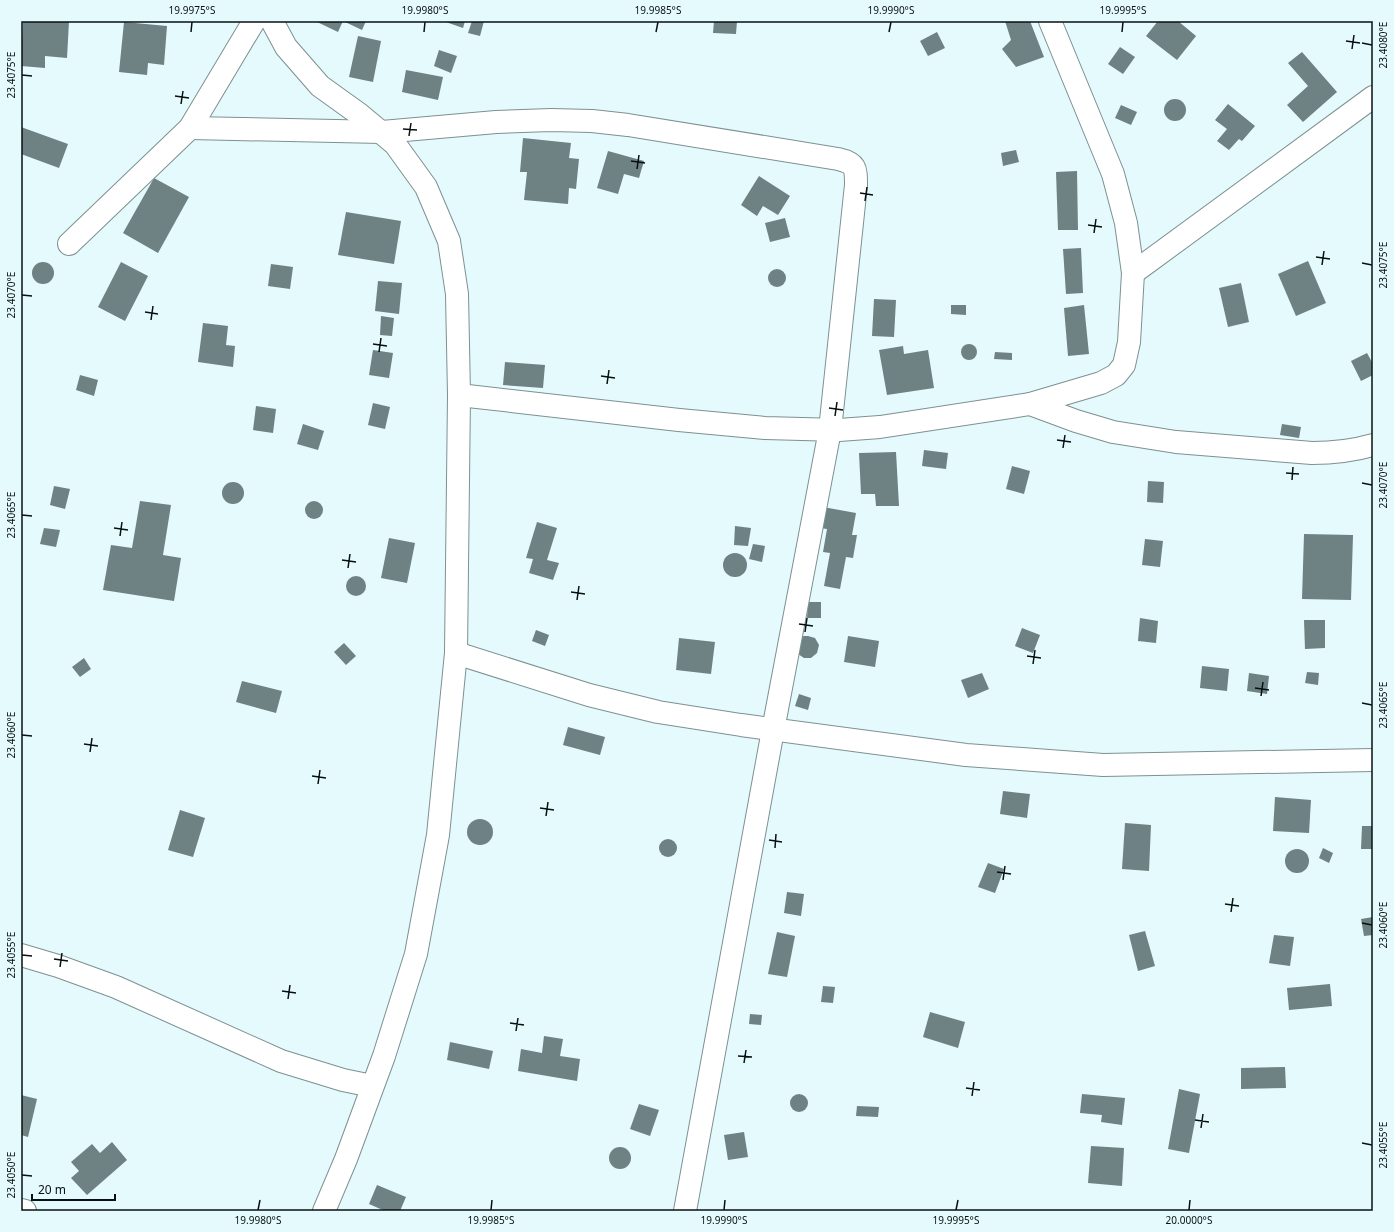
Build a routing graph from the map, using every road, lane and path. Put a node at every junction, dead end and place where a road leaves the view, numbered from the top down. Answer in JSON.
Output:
{"nodes":[{"id":1,"x":254,"y":21,"type":"edge"},
{"id":2,"x":272,"y":21,"type":"edge"},
{"id":3,"x":1050,"y":21,"type":"edge"},
{"id":4,"x":1373,"y":97,"type":"edge"},
{"id":5,"x":190,"y":128,"type":"junction"},
{"id":6,"x":382,"y":132,"type":"junction"},
{"id":7,"x":69,"y":244,"type":"dead end"},
{"id":8,"x":1133,"y":273,"type":"junction"},
{"id":9,"x":459,"y":395,"type":"junction"},
{"id":10,"x":1030,"y":404,"type":"junction"},
{"id":11,"x":830,"y":430,"type":"junction"},
{"id":12,"x":1373,"y":445,"type":"edge"},
{"id":13,"x":456,"y":653,"type":"junction"},
{"id":14,"x":773,"y":730,"type":"junction"},
{"id":15,"x":1373,"y":760,"type":"edge"},
{"id":16,"x":21,"y":955,"type":"edge"},
{"id":17,"x":372,"y":1086,"type":"junction"},
{"id":18,"x":21,"y":1210,"type":"edge"},
{"id":19,"x":24,"y":1211,"type":"edge"},
{"id":20,"x":324,"y":1211,"type":"edge"},
{"id":21,"x":686,"y":1211,"type":"edge"}],
"edges":[{"from":1,"to":5,"type":"street"},
{"from":2,"to":6,"type":"street"},
{"from":3,"to":8,"type":"street"},
{"from":4,"to":8,"type":"street"},
{"from":5,"to":6,"type":"street"},
{"from":5,"to":7,"type":"street"},
{"from":6,"to":9,"type":"street"},
{"from":6,"to":11,"type":"street"},
{"from":8,"to":10,"type":"street"},
{"from":9,"to":11,"type":"street"},
{"from":9,"to":13,"type":"street"},
{"from":10,"to":11,"type":"street"},
{"from":10,"to":12,"type":"street"},
{"from":11,"to":14,"type":"street"},
{"from":13,"to":14,"type":"street"},
{"from":13,"to":17,"type":"street"},
{"from":14,"to":15,"type":"street"},
{"from":14,"to":21,"type":"street"},
{"from":16,"to":17,"type":"street"},
{"from":17,"to":20,"type":"street"},
{"from":18,"to":19,"type":"street"}]}
